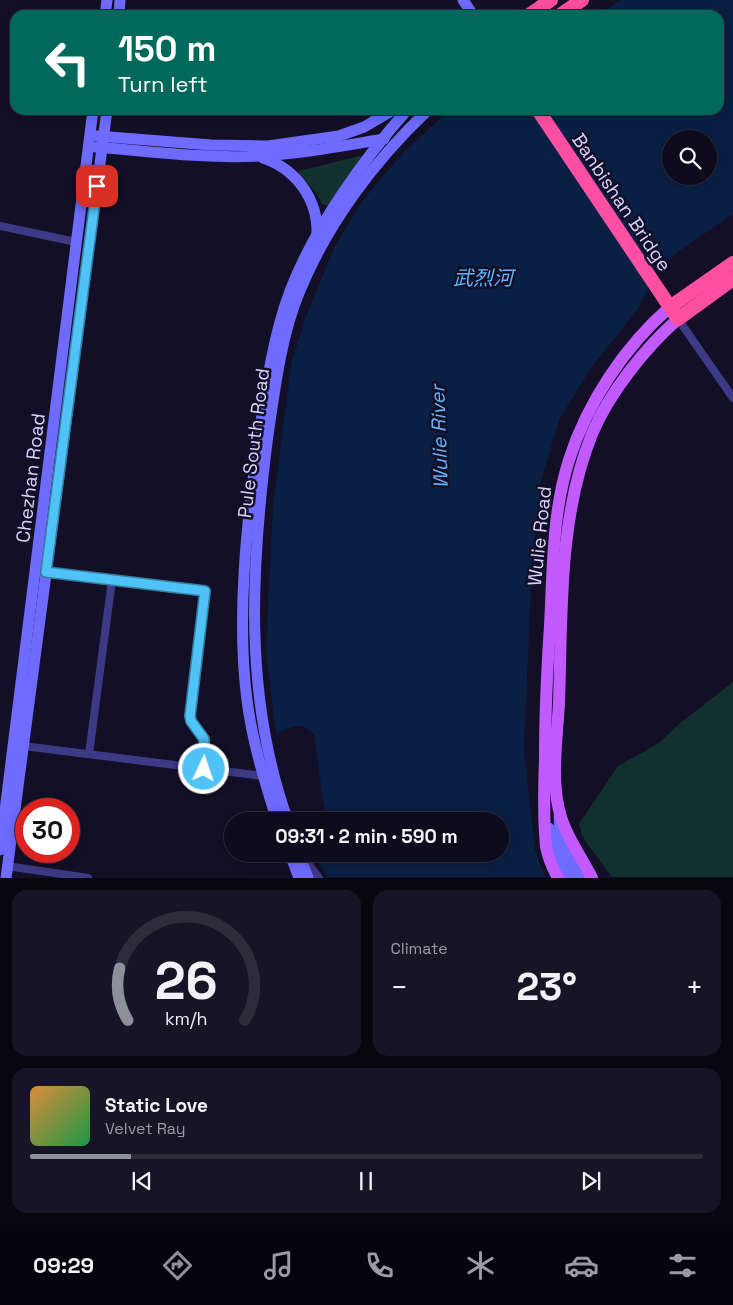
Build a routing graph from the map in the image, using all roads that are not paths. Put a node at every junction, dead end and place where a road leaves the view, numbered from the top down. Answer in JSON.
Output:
{"nodes":[{"id":1,"x":551,"y":0,"type":"edge"},
{"id":2,"x":582,"y":0,"type":"edge"},
{"id":3,"x":536,"y":10,"type":"edge"},
{"id":4,"x":567,"y":10,"type":"edge"},
{"id":5,"x":92,"y":115,"type":"edge"},
{"id":6,"x":105,"y":115,"type":"edge"},
{"id":7,"x":384,"y":115,"type":"edge"},
{"id":8,"x":403,"y":115,"type":"edge"},
{"id":9,"x":423,"y":115,"type":"edge"},
{"id":10,"x":541,"y":115,"type":"edge"},
{"id":11,"x":384,"y":139,"type":"junction"},
{"id":12,"x":89,"y":141,"type":"junction"},
{"id":13,"x":102,"y":142,"type":"junction"},
{"id":14,"x":259,"y":156,"type":"junction"},
{"id":15,"x":0,"y":226,"type":"edge"},
{"id":16,"x":318,"y":235,"type":"junction"},
{"id":17,"x":76,"y":242,"type":"junction"},
{"id":18,"x":733,"y":263,"type":"edge"},
{"id":19,"x":733,"y":279,"type":"edge"},
{"id":20,"x":670,"y":307,"type":"junction"},
{"id":21,"x":678,"y":319,"type":"junction"},
{"id":22,"x":733,"y":398,"type":"edge"},
{"id":23,"x":46,"y":572,"type":"junction"},
{"id":24,"x":112,"y":580,"type":"junction"},
{"id":25,"x":23,"y":746,"type":"junction"},
{"id":26,"x":89,"y":754,"type":"junction"},
{"id":27,"x":204,"y":769,"type":"junction"},
{"id":28,"x":264,"y":776,"type":"junction"},
{"id":29,"x":544,"y":802,"type":"junction"},
{"id":30,"x":558,"y":803,"type":"junction"},
{"id":31,"x":275,"y":812,"type":"edge"},
{"id":32,"x":285,"y":812,"type":"edge"},
{"id":33,"x":0,"y":850,"type":"edge"},
{"id":34,"x":297,"y":862,"type":"edge"},
{"id":35,"x":300,"y":862,"type":"edge"},
{"id":36,"x":303,"y":862,"type":"edge"},
{"id":37,"x":7,"y":872,"type":"edge"},
{"id":38,"x":88,"y":878,"type":"edge"},
{"id":39,"x":298,"y":878,"type":"edge"},
{"id":40,"x":308,"y":878,"type":"edge"},
{"id":41,"x":319,"y":878,"type":"edge"},
{"id":42,"x":558,"y":878,"type":"edge"},
{"id":43,"x":569,"y":878,"type":"edge"},
{"id":44,"x":580,"y":878,"type":"edge"},
{"id":45,"x":592,"y":878,"type":"edge"}],
"edges":[{"from":1,"to":3,"type":"highway"},
{"from":2,"to":4,"type":"highway"},
{"from":5,"to":12,"type":"main road","name":"Chezhan Road"},
{"from":6,"to":13,"type":"main road","name":"Chezhan Road"},
{"from":7,"to":13,"type":"main road"},
{"from":8,"to":11,"type":"main road","name":"Pule South Road"},
{"from":9,"to":32,"type":"main road","name":"Pule South Road"},
{"from":10,"to":20,"type":"highway","name":"Banbishan Bridge"},
{"from":11,"to":14,"type":"main road"},
{"from":11,"to":16,"type":"main road","name":"Pule South Road"},
{"from":12,"to":13,"type":"main road"},
{"from":12,"to":17,"type":"main road","name":"Chezhan Road"},
{"from":13,"to":14,"type":"main road"},
{"from":13,"to":23,"type":"main road","name":"Chezhan Road"},
{"from":14,"to":16,"type":"main road"},
{"from":15,"to":17,"type":"street"},
{"from":16,"to":28,"type":"main road","name":"Pule South Road"},
{"from":17,"to":33,"type":"main road","name":"Chezhan Road"},
{"from":18,"to":20,"type":"highway","name":"Wulie Road"},
{"from":19,"to":21,"type":"highway","name":"Wulie Road"},
{"from":20,"to":21,"type":"highway","name":"Banbishan Bridge"},
{"from":20,"to":29,"type":"main road","name":"Wulie Road"},
{"from":21,"to":22,"type":"street"},
{"from":21,"to":30,"type":"main road","name":"Wulie Road"},
{"from":23,"to":24,"type":"street"},
{"from":23,"to":25,"type":"main road","name":"Chezhan Road"},
{"from":24,"to":26,"type":"street"},
{"from":24,"to":27,"type":"street"},
{"from":25,"to":26,"type":"street"},
{"from":25,"to":37,"type":"main road","name":"Chezhan Road"},
{"from":26,"to":27,"type":"street"},
{"from":27,"to":28,"type":"street"},
{"from":28,"to":31,"type":"main road","name":"Pule South Road"},
{"from":29,"to":42,"type":"main road","name":"Wulie Road"},
{"from":29,"to":43,"type":"main road"},
{"from":30,"to":44,"type":"main road"},
{"from":30,"to":45,"type":"main road","name":"Wulie Road"},
{"from":34,"to":39,"type":"main road"},
{"from":35,"to":40,"type":"main road"},
{"from":36,"to":41,"type":"street"},
{"from":37,"to":38,"type":"street"}]}
